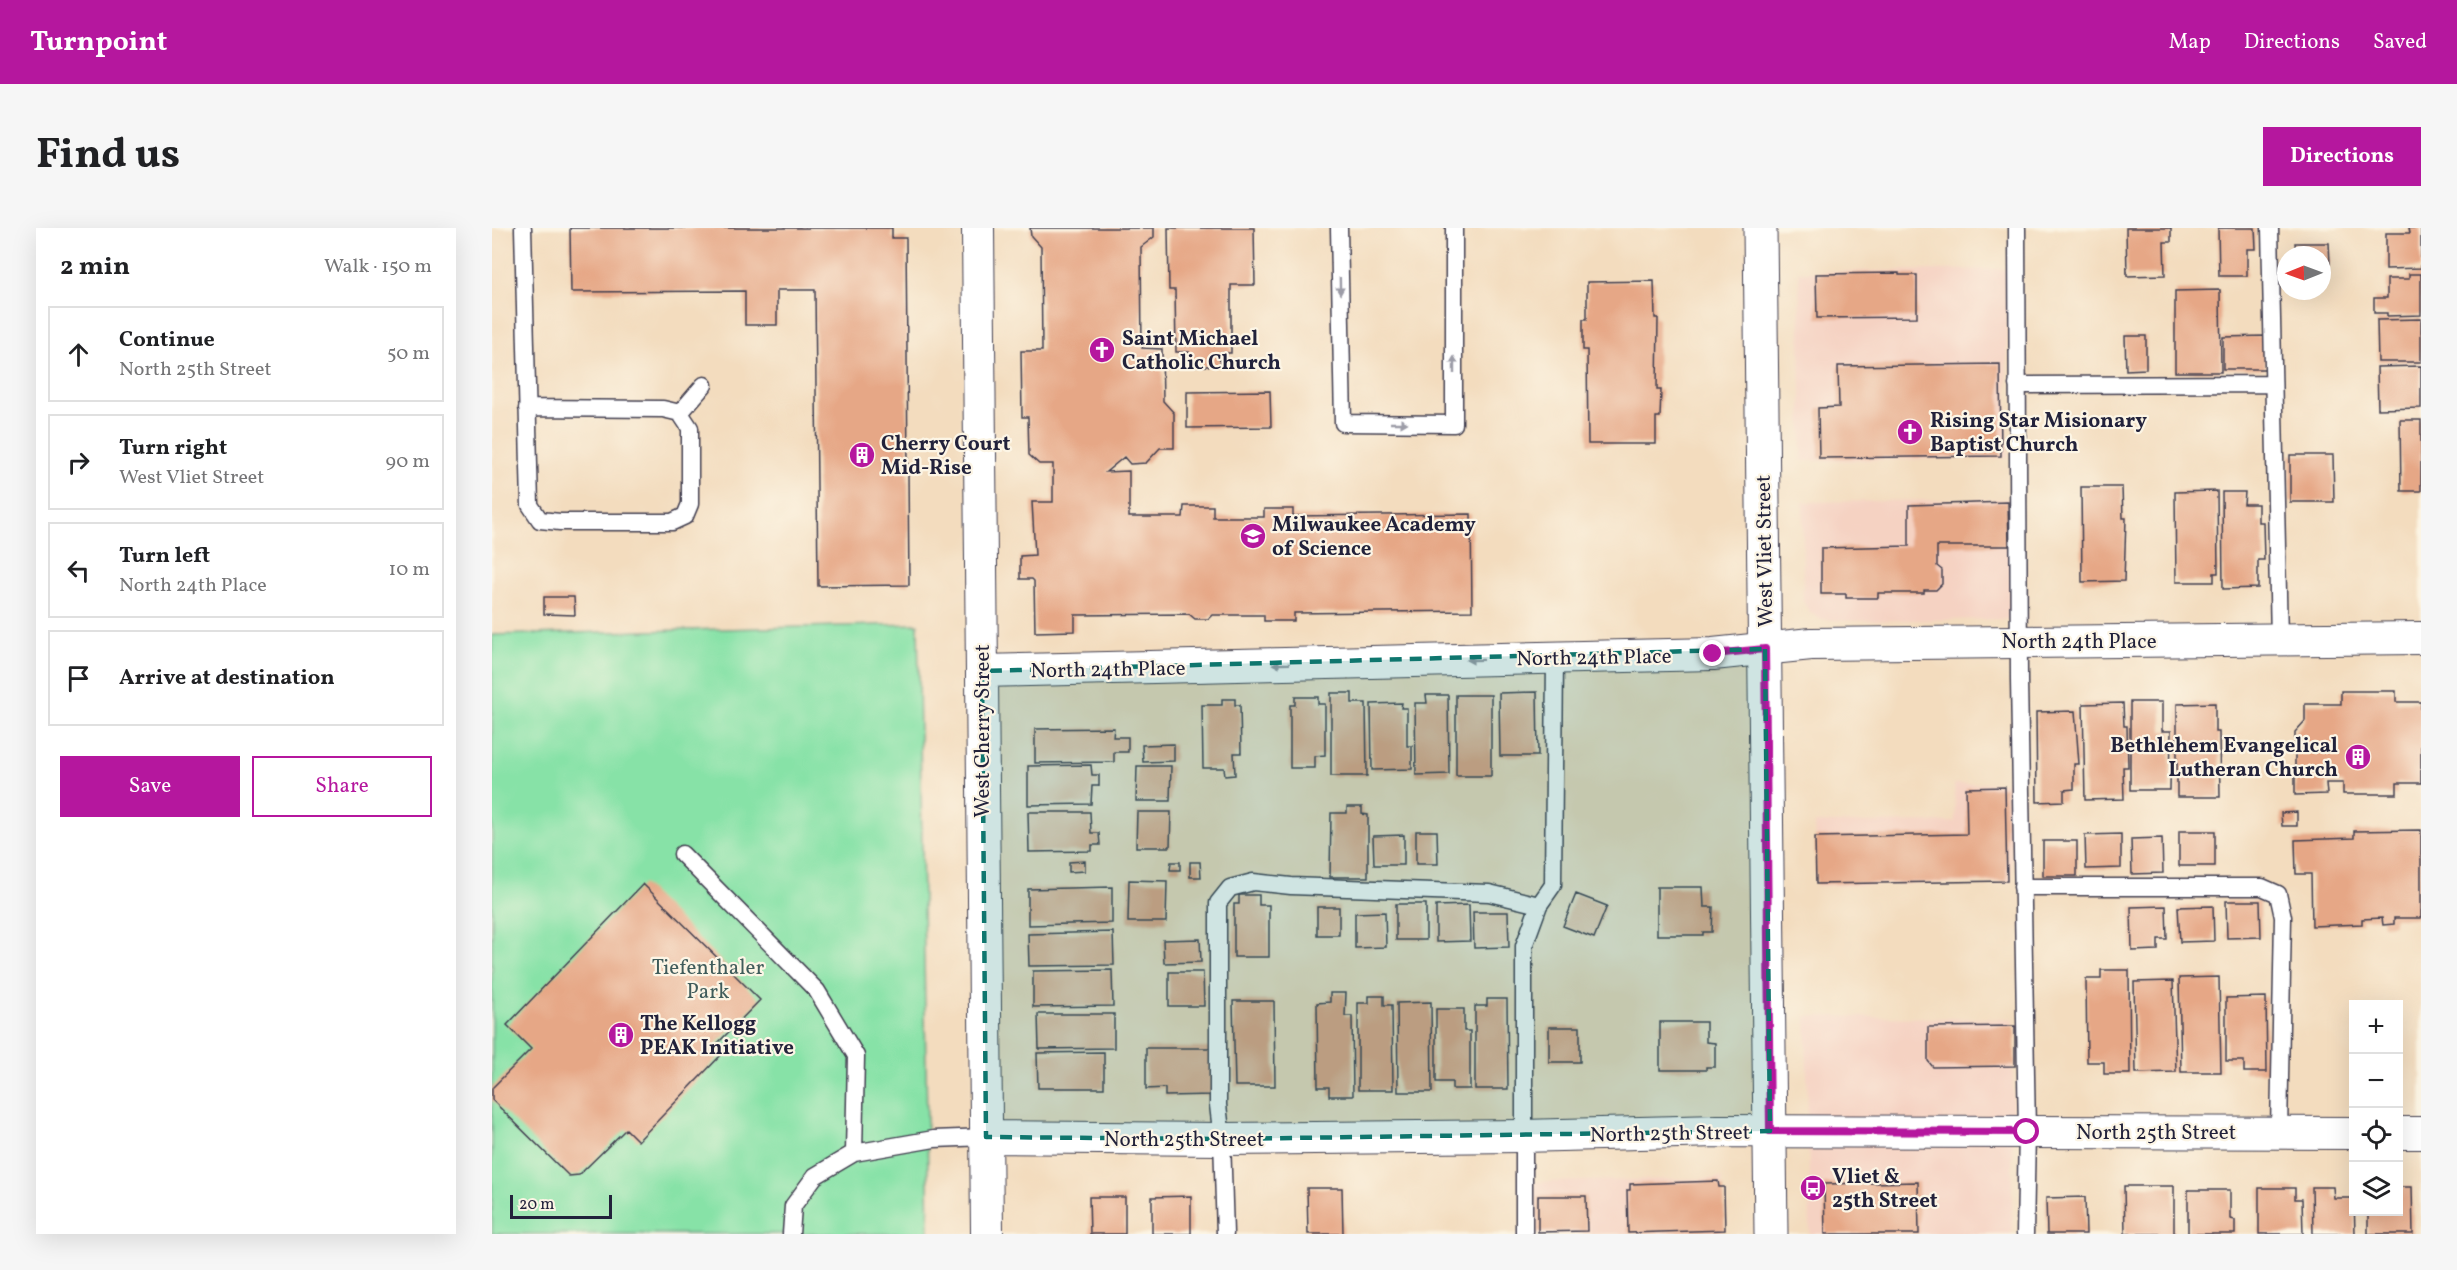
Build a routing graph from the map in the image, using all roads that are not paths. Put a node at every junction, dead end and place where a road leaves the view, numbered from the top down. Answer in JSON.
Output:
{"nodes":[{"id":1,"x":524,"y":228,"type":"edge"},
{"id":2,"x":978,"y":228,"type":"edge"},
{"id":3,"x":1339,"y":228,"type":"edge"},
{"id":4,"x":1454,"y":228,"type":"edge"},
{"id":5,"x":1760,"y":228,"type":"edge"},
{"id":6,"x":2017,"y":228,"type":"edge"},
{"id":7,"x":2270,"y":228,"type":"edge"},
{"id":8,"x":2273,"y":384,"type":"junction"},
{"id":9,"x":704,"y":385,"type":"dead end"},
{"id":10,"x":2017,"y":385,"type":"junction"},
{"id":11,"x":528,"y":408,"type":"junction"},
{"id":12,"x":680,"y":413,"type":"junction"},
{"id":13,"x":2421,"y":638,"type":"edge"},
{"id":14,"x":2279,"y":639,"type":"junction"},
{"id":15,"x":2019,"y":641,"type":"junction"},
{"id":16,"x":1765,"y":649,"type":"junction"},
{"id":17,"x":1555,"y":658,"type":"junction"},
{"id":18,"x":982,"y":671,"type":"junction"},
{"id":19,"x":682,"y":854,"type":"dead end"},
{"id":20,"x":2022,"y":886,"type":"junction"},
{"id":21,"x":1539,"y":904,"type":"junction"},
{"id":22,"x":1770,"y":1131,"type":"junction"},
{"id":23,"x":2027,"y":1132,"type":"junction"},
{"id":24,"x":2279,"y":1132,"type":"junction"},
{"id":25,"x":2349,"y":1132,"type":"edge"},
{"id":26,"x":2403,"y":1133,"type":"edge"},
{"id":27,"x":2421,"y":1133,"type":"edge"},
{"id":28,"x":986,"y":1137,"type":"junction"},
{"id":29,"x":1522,"y":1137,"type":"junction"},
{"id":30,"x":1222,"y":1139,"type":"junction"},
{"id":31,"x":854,"y":1153,"type":"junction"},
{"id":32,"x":791,"y":1234,"type":"edge"},
{"id":33,"x":987,"y":1234,"type":"edge"},
{"id":34,"x":1225,"y":1234,"type":"edge"},
{"id":35,"x":1524,"y":1234,"type":"edge"},
{"id":36,"x":1771,"y":1234,"type":"edge"},
{"id":37,"x":2025,"y":1234,"type":"edge"}],
"edges":[{"from":1,"to":11,"type":"lane"},
{"from":2,"to":18,"type":"street","name":"West Cherry Street"},
{"from":3,"to":4,"type":"lane","one_way":true},
{"from":5,"to":16,"type":"street","name":"West Vliet Street"},
{"from":6,"to":10,"type":"lane"},
{"from":7,"to":8,"type":"lane"},
{"from":8,"to":10,"type":"lane"},
{"from":8,"to":14,"type":"lane"},
{"from":9,"to":12,"type":"lane"},
{"from":10,"to":15,"type":"lane"},
{"from":11,"to":12,"type":"lane"},
{"from":11,"to":12,"type":"lane"},
{"from":13,"to":14,"type":"street","name":"North 24th Place"},
{"from":14,"to":15,"type":"street","name":"North 24th Place"},
{"from":15,"to":16,"type":"street","name":"North 24th Place"},
{"from":15,"to":20,"type":"lane"},
{"from":16,"to":17,"type":"street","name":"North 24th Place"},
{"from":16,"to":22,"type":"street","name":"West Vliet Street"},
{"from":17,"to":18,"type":"street","name":"North 24th Place","one_way":true},
{"from":17,"to":21,"type":"lane"},
{"from":18,"to":28,"type":"street","name":"West Cherry Street"},
{"from":19,"to":31,"type":"lane"},
{"from":20,"to":23,"type":"lane"},
{"from":20,"to":24,"type":"lane"},
{"from":21,"to":29,"type":"lane"},
{"from":21,"to":30,"type":"lane"},
{"from":22,"to":23,"type":"street","name":"North 25th Street"},
{"from":22,"to":29,"type":"street","name":"North 25th Street"},
{"from":22,"to":36,"type":"street","name":"West Vliet Street"},
{"from":23,"to":24,"type":"street","name":"North 25th Street"},
{"from":23,"to":37,"type":"lane"},
{"from":24,"to":25,"type":"street","name":"North 25th Street"},
{"from":26,"to":27,"type":"street"},
{"from":28,"to":30,"type":"street","name":"North 25th Street"},
{"from":28,"to":31,"type":"lane"},
{"from":28,"to":33,"type":"street","name":"West Cherry Street"},
{"from":29,"to":30,"type":"street","name":"North 25th Street"},
{"from":29,"to":35,"type":"lane"},
{"from":30,"to":34,"type":"lane"},
{"from":31,"to":32,"type":"lane"}]}
